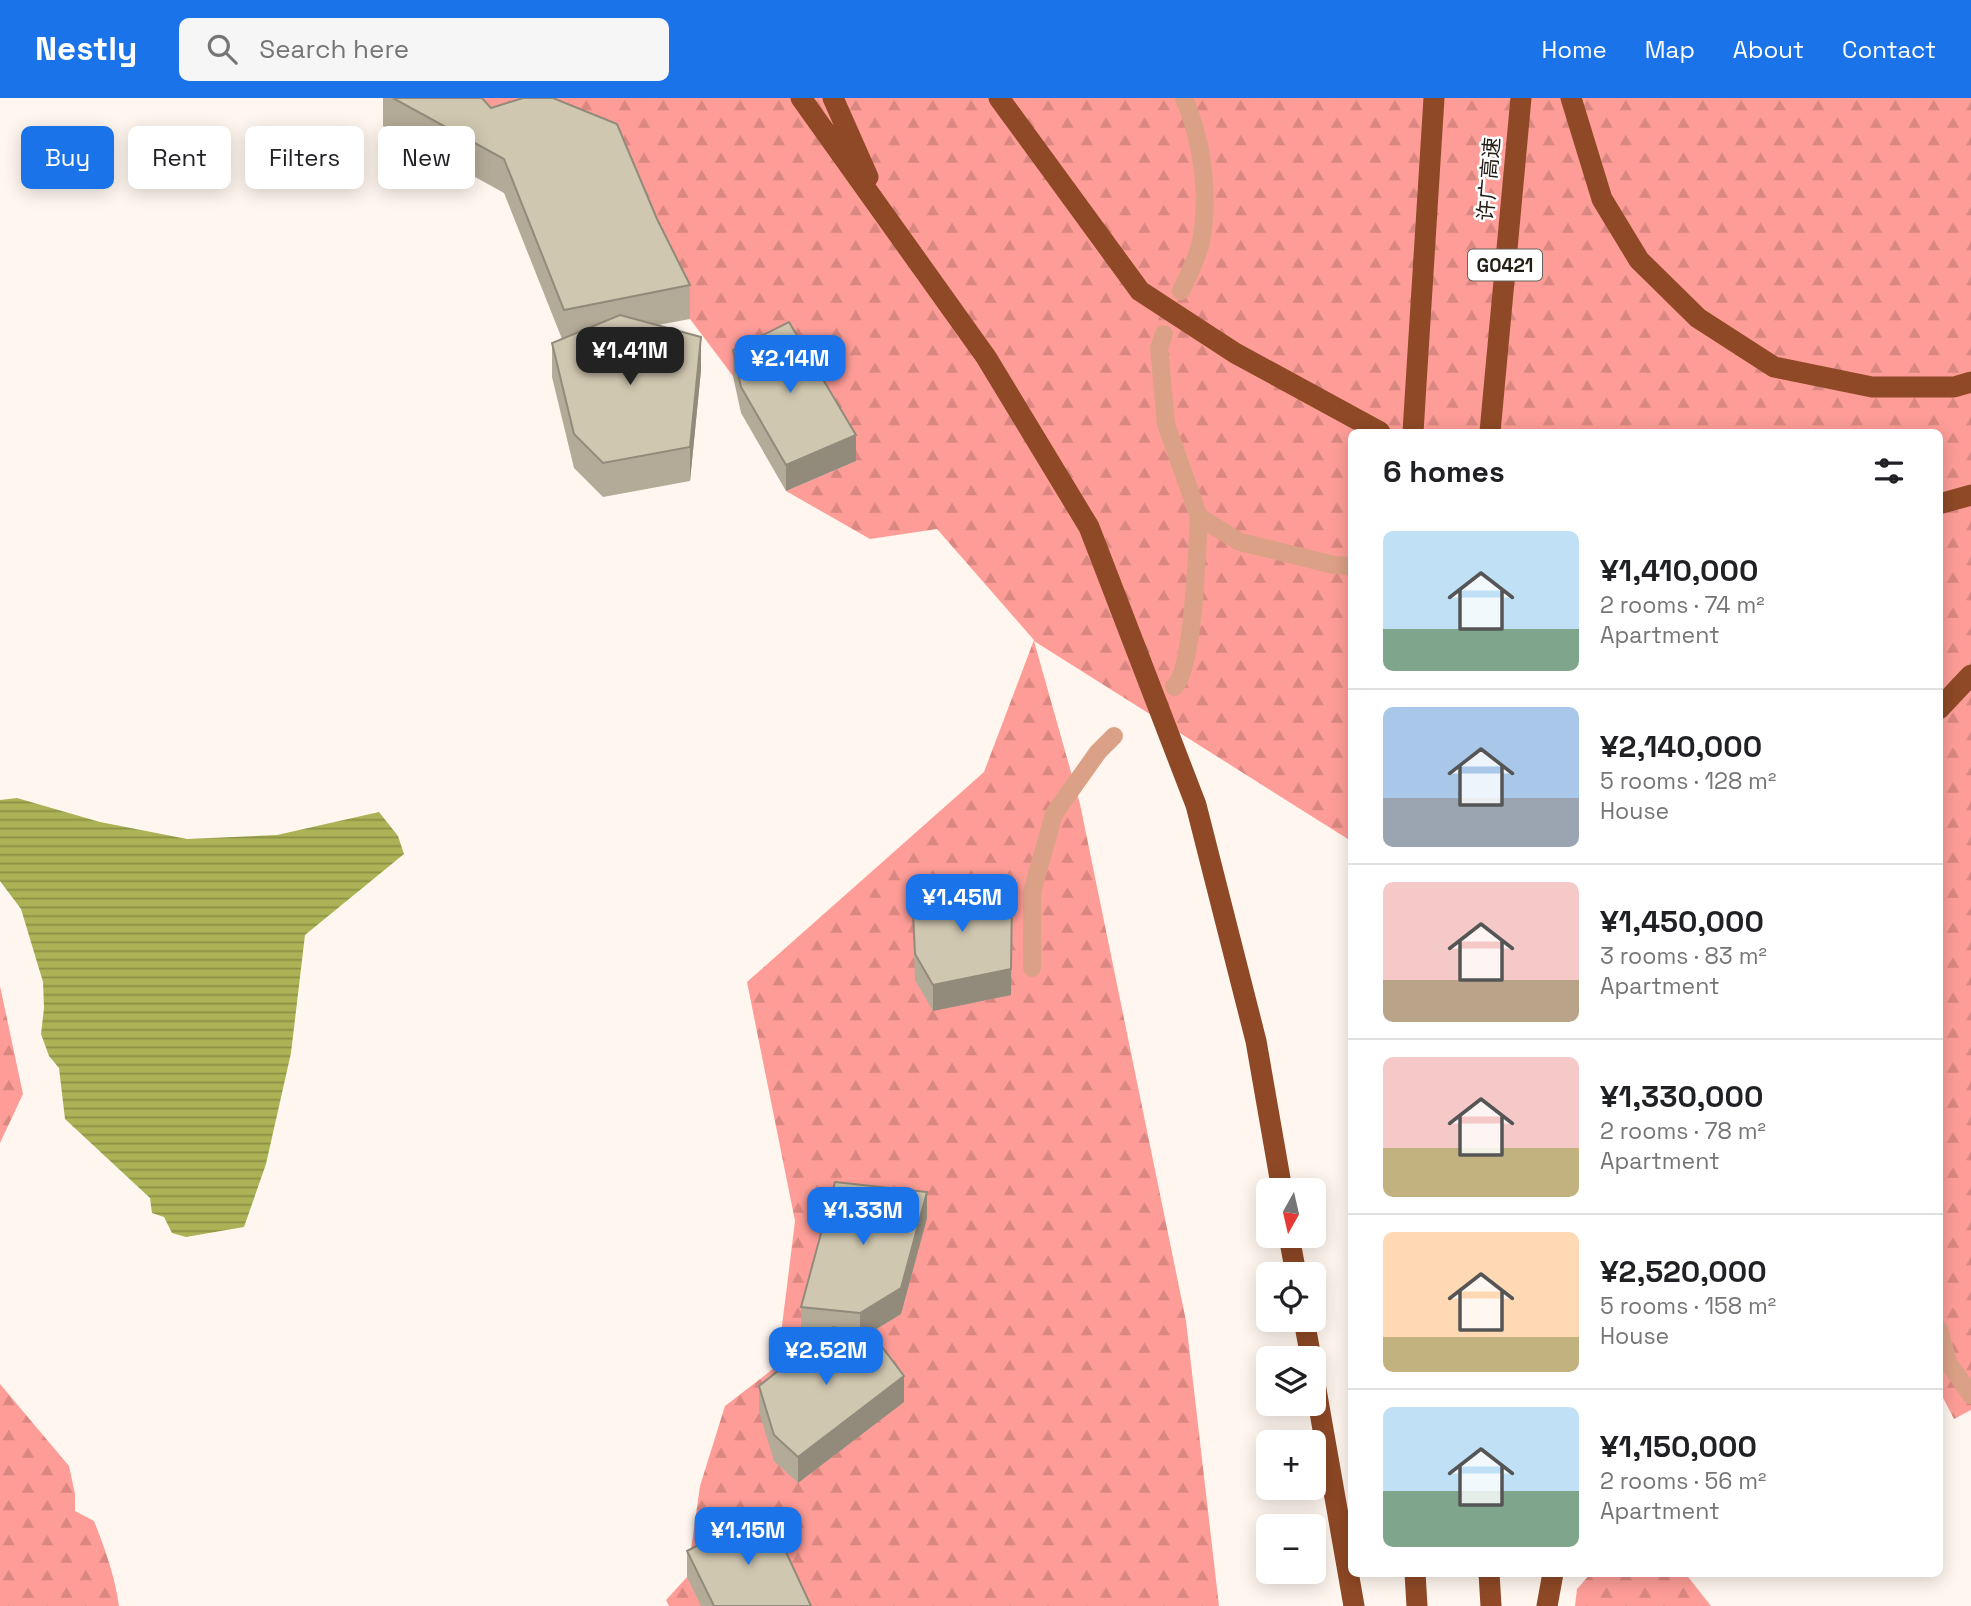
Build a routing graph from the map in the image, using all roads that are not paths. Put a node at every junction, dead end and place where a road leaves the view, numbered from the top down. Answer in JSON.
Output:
{"nodes":[{"id":1,"x":801,"y":98,"type":"edge"},
{"id":2,"x":833,"y":98,"type":"edge"},
{"id":3,"x":999,"y":98,"type":"edge"},
{"id":4,"x":1184,"y":98,"type":"edge"},
{"id":5,"x":1434,"y":98,"type":"edge"},
{"id":6,"x":1521,"y":98,"type":"edge"},
{"id":7,"x":1571,"y":98,"type":"edge"},
{"id":8,"x":887,"y":220,"type":"junction"},
{"id":9,"x":1181,"y":291,"type":"dead end"},
{"id":10,"x":1164,"y":334,"type":"dead end"},
{"id":11,"x":1971,"y":382,"type":"edge"},
{"id":12,"x":1374,"y":429,"type":"edge"},
{"id":13,"x":1413,"y":429,"type":"edge"},
{"id":14,"x":1490,"y":429,"type":"edge"},
{"id":15,"x":1971,"y":495,"type":"edge"},
{"id":16,"x":1943,"y":503,"type":"edge"},
{"id":17,"x":1199,"y":517,"type":"junction"},
{"id":18,"x":1348,"y":566,"type":"edge"},
{"id":19,"x":1971,"y":675,"type":"edge"},
{"id":20,"x":1174,"y":687,"type":"dead end"},
{"id":21,"x":1943,"y":705,"type":"edge"},
{"id":22,"x":1114,"y":736,"type":"dead end"},
{"id":23,"x":1032,"y":968,"type":"dead end"},
{"id":24,"x":1280,"y":1178,"type":"edge"},
{"id":25,"x":1943,"y":1344,"type":"edge"},
{"id":26,"x":1971,"y":1395,"type":"edge"},
{"id":27,"x":1321,"y":1416,"type":"edge"},
{"id":28,"x":1348,"y":1572,"type":"edge"},
{"id":29,"x":1349,"y":1577,"type":"edge"},
{"id":30,"x":1415,"y":1577,"type":"edge"},
{"id":31,"x":1489,"y":1577,"type":"edge"},
{"id":32,"x":1552,"y":1577,"type":"edge"},
{"id":33,"x":1354,"y":1606,"type":"edge"},
{"id":34,"x":1417,"y":1606,"type":"edge"},
{"id":35,"x":1491,"y":1606,"type":"edge"},
{"id":36,"x":1547,"y":1606,"type":"edge"}],
"edges":[{"from":1,"to":8,"type":"highway"},
{"from":2,"to":8,"type":"highway"},
{"from":3,"to":12,"type":"highway"},
{"from":4,"to":9,"type":"lane"},
{"from":5,"to":13,"type":"highway"},
{"from":6,"to":14,"type":"highway","name":"许广高速","number":"G0421"},
{"from":7,"to":11,"type":"highway"},
{"from":8,"to":24,"type":"highway"},
{"from":10,"to":17,"type":"lane"},
{"from":15,"to":16,"type":"highway"},
{"from":17,"to":18,"type":"lane"},
{"from":17,"to":20,"type":"lane"},
{"from":19,"to":21,"type":"highway"},
{"from":22,"to":23,"type":"lane"},
{"from":25,"to":26,"type":"lane"},
{"from":27,"to":28,"type":"highway"},
{"from":29,"to":33,"type":"highway"},
{"from":30,"to":34,"type":"highway"},
{"from":31,"to":35,"type":"highway"},
{"from":32,"to":36,"type":"highway"}]}
